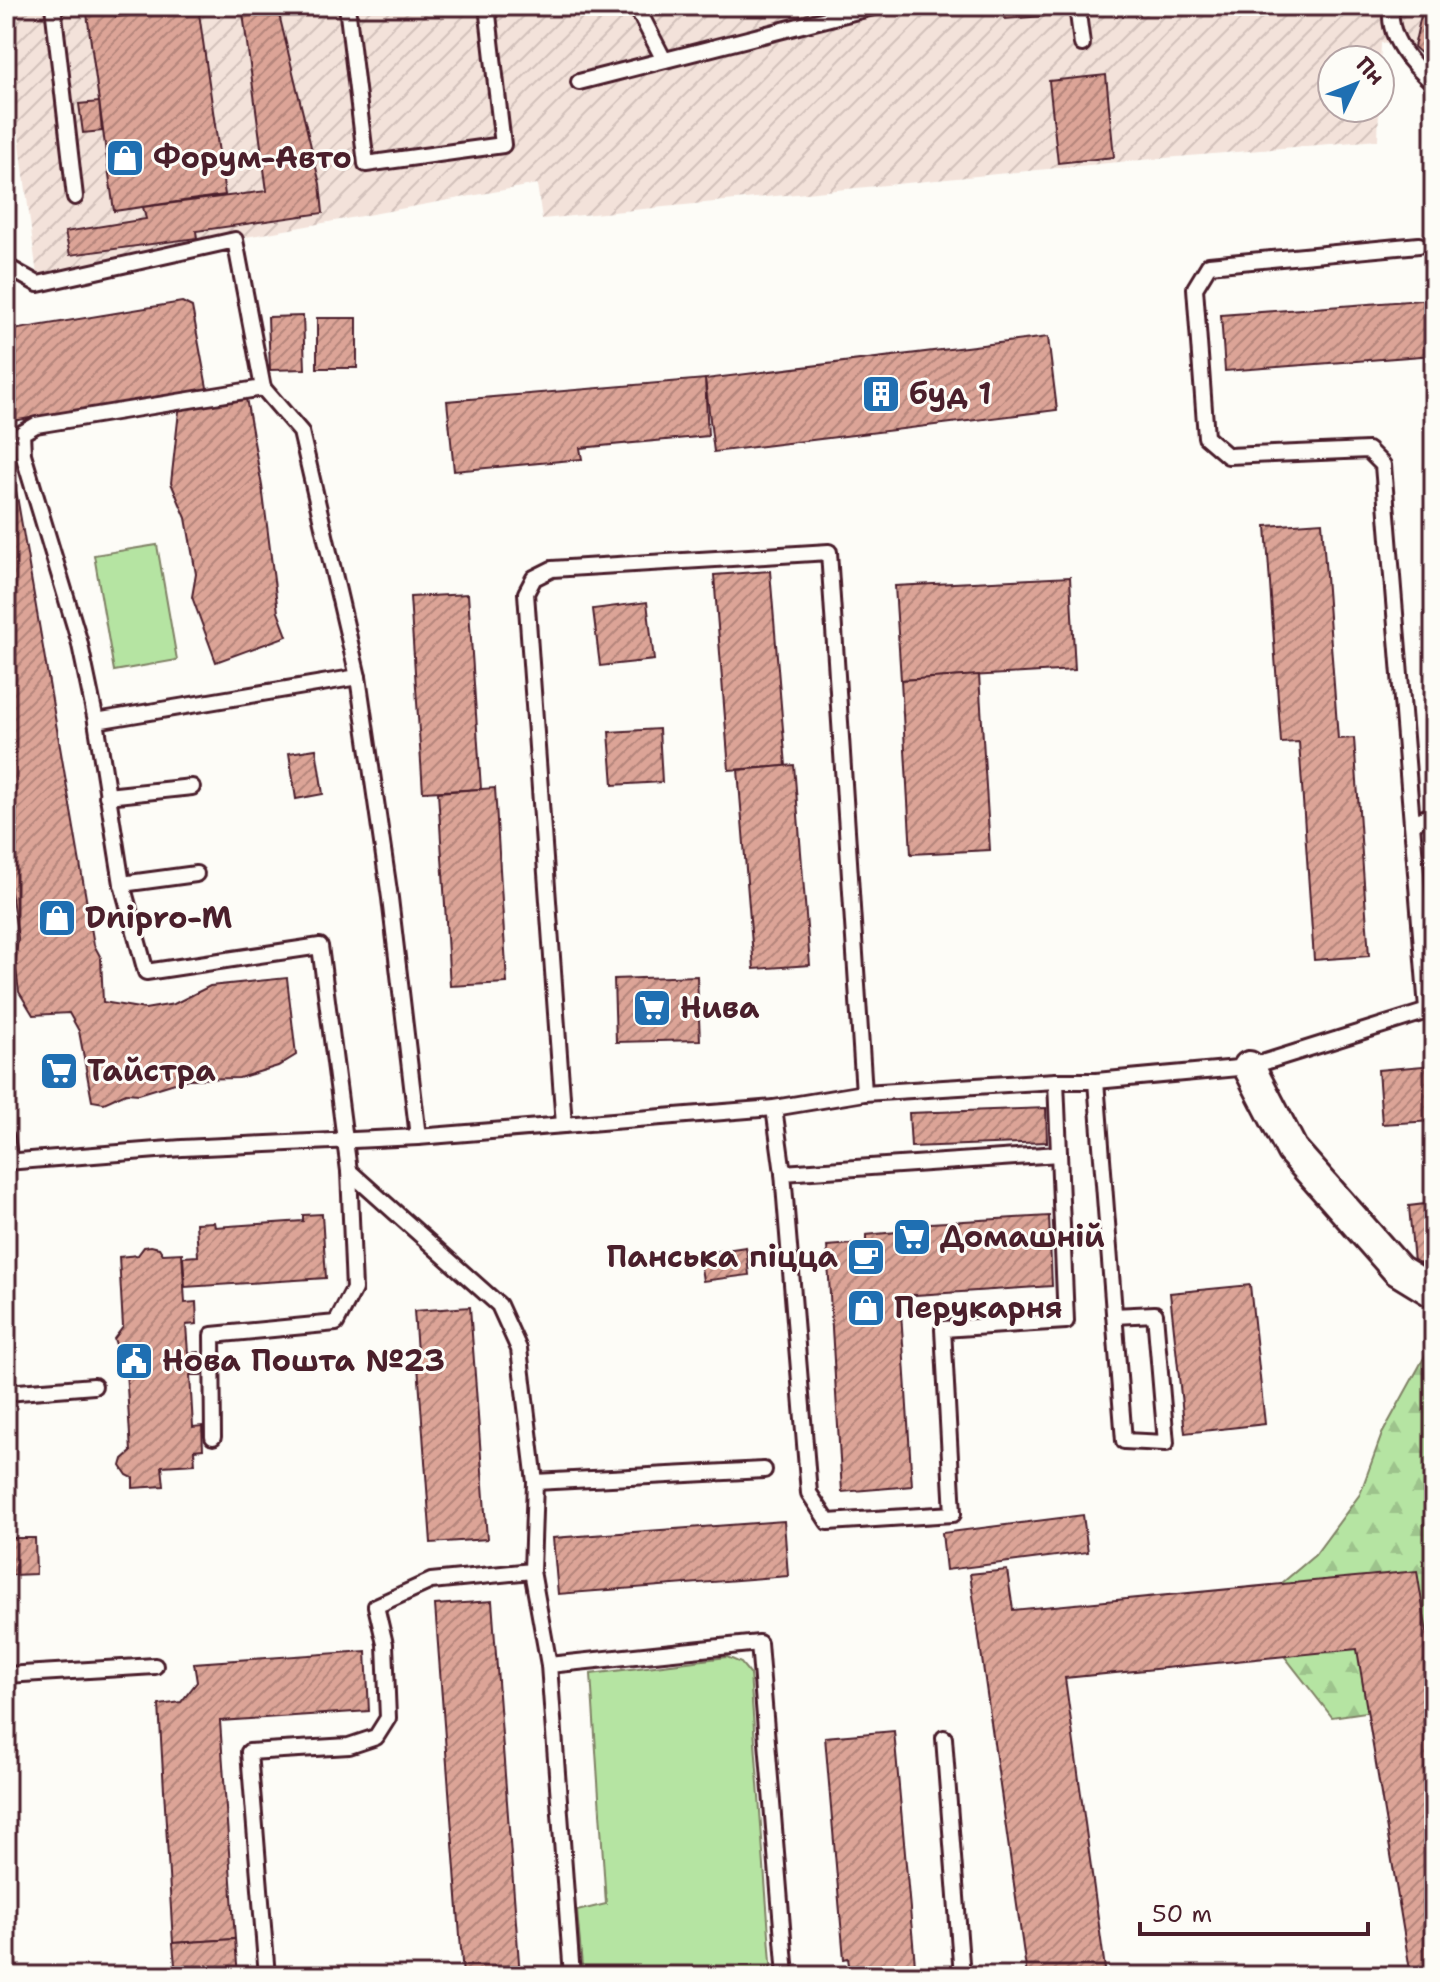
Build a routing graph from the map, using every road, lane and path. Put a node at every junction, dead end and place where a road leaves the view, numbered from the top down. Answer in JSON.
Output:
{"nodes":[{"id":1,"x":53,"y":6,"type":"edge"},
{"id":2,"x":347,"y":6,"type":"edge"},
{"id":3,"x":487,"y":6,"type":"edge"},
{"id":4,"x":636,"y":6,"type":"edge"},
{"id":5,"x":877,"y":6,"type":"edge"},
{"id":6,"x":1077,"y":6,"type":"edge"},
{"id":7,"x":1392,"y":6,"type":"edge"},
{"id":8,"x":1082,"y":44,"type":"dead end"},
{"id":9,"x":664,"y":60,"type":"junction"},
{"id":10,"x":579,"y":82,"type":"dead end"},
{"id":11,"x":1434,"y":84,"type":"edge"},
{"id":12,"x":75,"y":197,"type":"dead end"},
{"id":13,"x":1419,"y":245,"type":"dead end"},
{"id":14,"x":6,"y":266,"type":"edge"},
{"id":15,"x":263,"y":388,"type":"junction"},
{"id":16,"x":358,"y":677,"type":"junction"},
{"id":17,"x":96,"y":721,"type":"junction"},
{"id":18,"x":192,"y":787,"type":"dead end"},
{"id":19,"x":107,"y":796,"type":"junction"},
{"id":20,"x":1434,"y":814,"type":"edge"},
{"id":21,"x":1412,"y":823,"type":"junction"},
{"id":22,"x":196,"y":874,"type":"dead end"},
{"id":23,"x":122,"y":884,"type":"junction"},
{"id":24,"x":1430,"y":1009,"type":"edge"},
{"id":25,"x":1249,"y":1067,"type":"junction"},
{"id":26,"x":1056,"y":1081,"type":"junction"},
{"id":27,"x":1096,"y":1081,"type":"junction"},
{"id":28,"x":864,"y":1093,"type":"junction"},
{"id":29,"x":774,"y":1108,"type":"junction"},
{"id":30,"x":564,"y":1125,"type":"junction"},
{"id":31,"x":6,"y":1137,"type":"edge"},
{"id":32,"x":418,"y":1137,"type":"junction"},
{"id":33,"x":344,"y":1140,"type":"junction"},
{"id":34,"x":1059,"y":1154,"type":"junction"},
{"id":35,"x":8,"y":1162,"type":"edge"},
{"id":36,"x":349,"y":1171,"type":"junction"},
{"id":37,"x":783,"y":1173,"type":"junction"},
{"id":38,"x":1434,"y":1292,"type":"edge"},
{"id":39,"x":1114,"y":1316,"type":"junction"},
{"id":40,"x":94,"y":1386,"type":"dead end"},
{"id":41,"x":6,"y":1393,"type":"edge"},
{"id":42,"x":213,"y":1437,"type":"dead end"},
{"id":43,"x":764,"y":1470,"type":"dead end"},
{"id":44,"x":535,"y":1482,"type":"junction"},
{"id":45,"x":532,"y":1571,"type":"junction"},
{"id":46,"x":549,"y":1665,"type":"junction"},
{"id":47,"x":155,"y":1666,"type":"dead end"},
{"id":48,"x":6,"y":1675,"type":"edge"},
{"id":49,"x":944,"y":1738,"type":"dead end"},
{"id":50,"x":267,"y":1976,"type":"edge"},
{"id":51,"x":572,"y":1976,"type":"edge"},
{"id":52,"x":786,"y":1976,"type":"edge"},
{"id":53,"x":962,"y":1976,"type":"edge"}],
"edges":[{"from":1,"to":12,"type":"lane"},
{"from":2,"to":3,"type":"lane"},
{"from":4,"to":9,"type":"lane"},
{"from":5,"to":9,"type":"lane"},
{"from":6,"to":8,"type":"lane"},
{"from":7,"to":11,"type":"lane"},
{"from":9,"to":10,"type":"lane"},
{"from":13,"to":21,"type":"lane"},
{"from":14,"to":15,"type":"lane"},
{"from":15,"to":16,"type":"lane"},
{"from":15,"to":17,"type":"lane"},
{"from":16,"to":17,"type":"lane"},
{"from":16,"to":32,"type":"lane"},
{"from":17,"to":19,"type":"lane"},
{"from":18,"to":19,"type":"lane"},
{"from":19,"to":23,"type":"lane"},
{"from":20,"to":21,"type":"lane"},
{"from":21,"to":24,"type":"lane"},
{"from":22,"to":23,"type":"lane"},
{"from":23,"to":33,"type":"lane"},
{"from":24,"to":25,"type":"lane"},
{"from":25,"to":27,"type":"lane"},
{"from":25,"to":38,"type":"street"},
{"from":26,"to":27,"type":"lane"},
{"from":26,"to":28,"type":"lane"},
{"from":26,"to":34,"type":"lane"},
{"from":27,"to":39,"type":"lane"},
{"from":28,"to":29,"type":"lane"},
{"from":28,"to":30,"type":"lane"},
{"from":29,"to":30,"type":"lane"},
{"from":29,"to":37,"type":"lane"},
{"from":30,"to":32,"type":"lane"},
{"from":31,"to":35,"type":"lane"},
{"from":32,"to":33,"type":"lane"},
{"from":33,"to":35,"type":"lane"},
{"from":33,"to":36,"type":"lane"},
{"from":34,"to":37,"type":"lane"},
{"from":34,"to":37,"type":"lane"},
{"from":36,"to":42,"type":"lane"},
{"from":36,"to":44,"type":"lane"},
{"from":39,"to":39,"type":"lane"},
{"from":40,"to":41,"type":"lane"},
{"from":43,"to":44,"type":"lane"},
{"from":44,"to":45,"type":"lane"},
{"from":45,"to":46,"type":"lane"},
{"from":45,"to":50,"type":"lane"},
{"from":46,"to":51,"type":"lane"},
{"from":46,"to":52,"type":"lane"},
{"from":47,"to":48,"type":"lane"},
{"from":49,"to":53,"type":"lane"}]}
